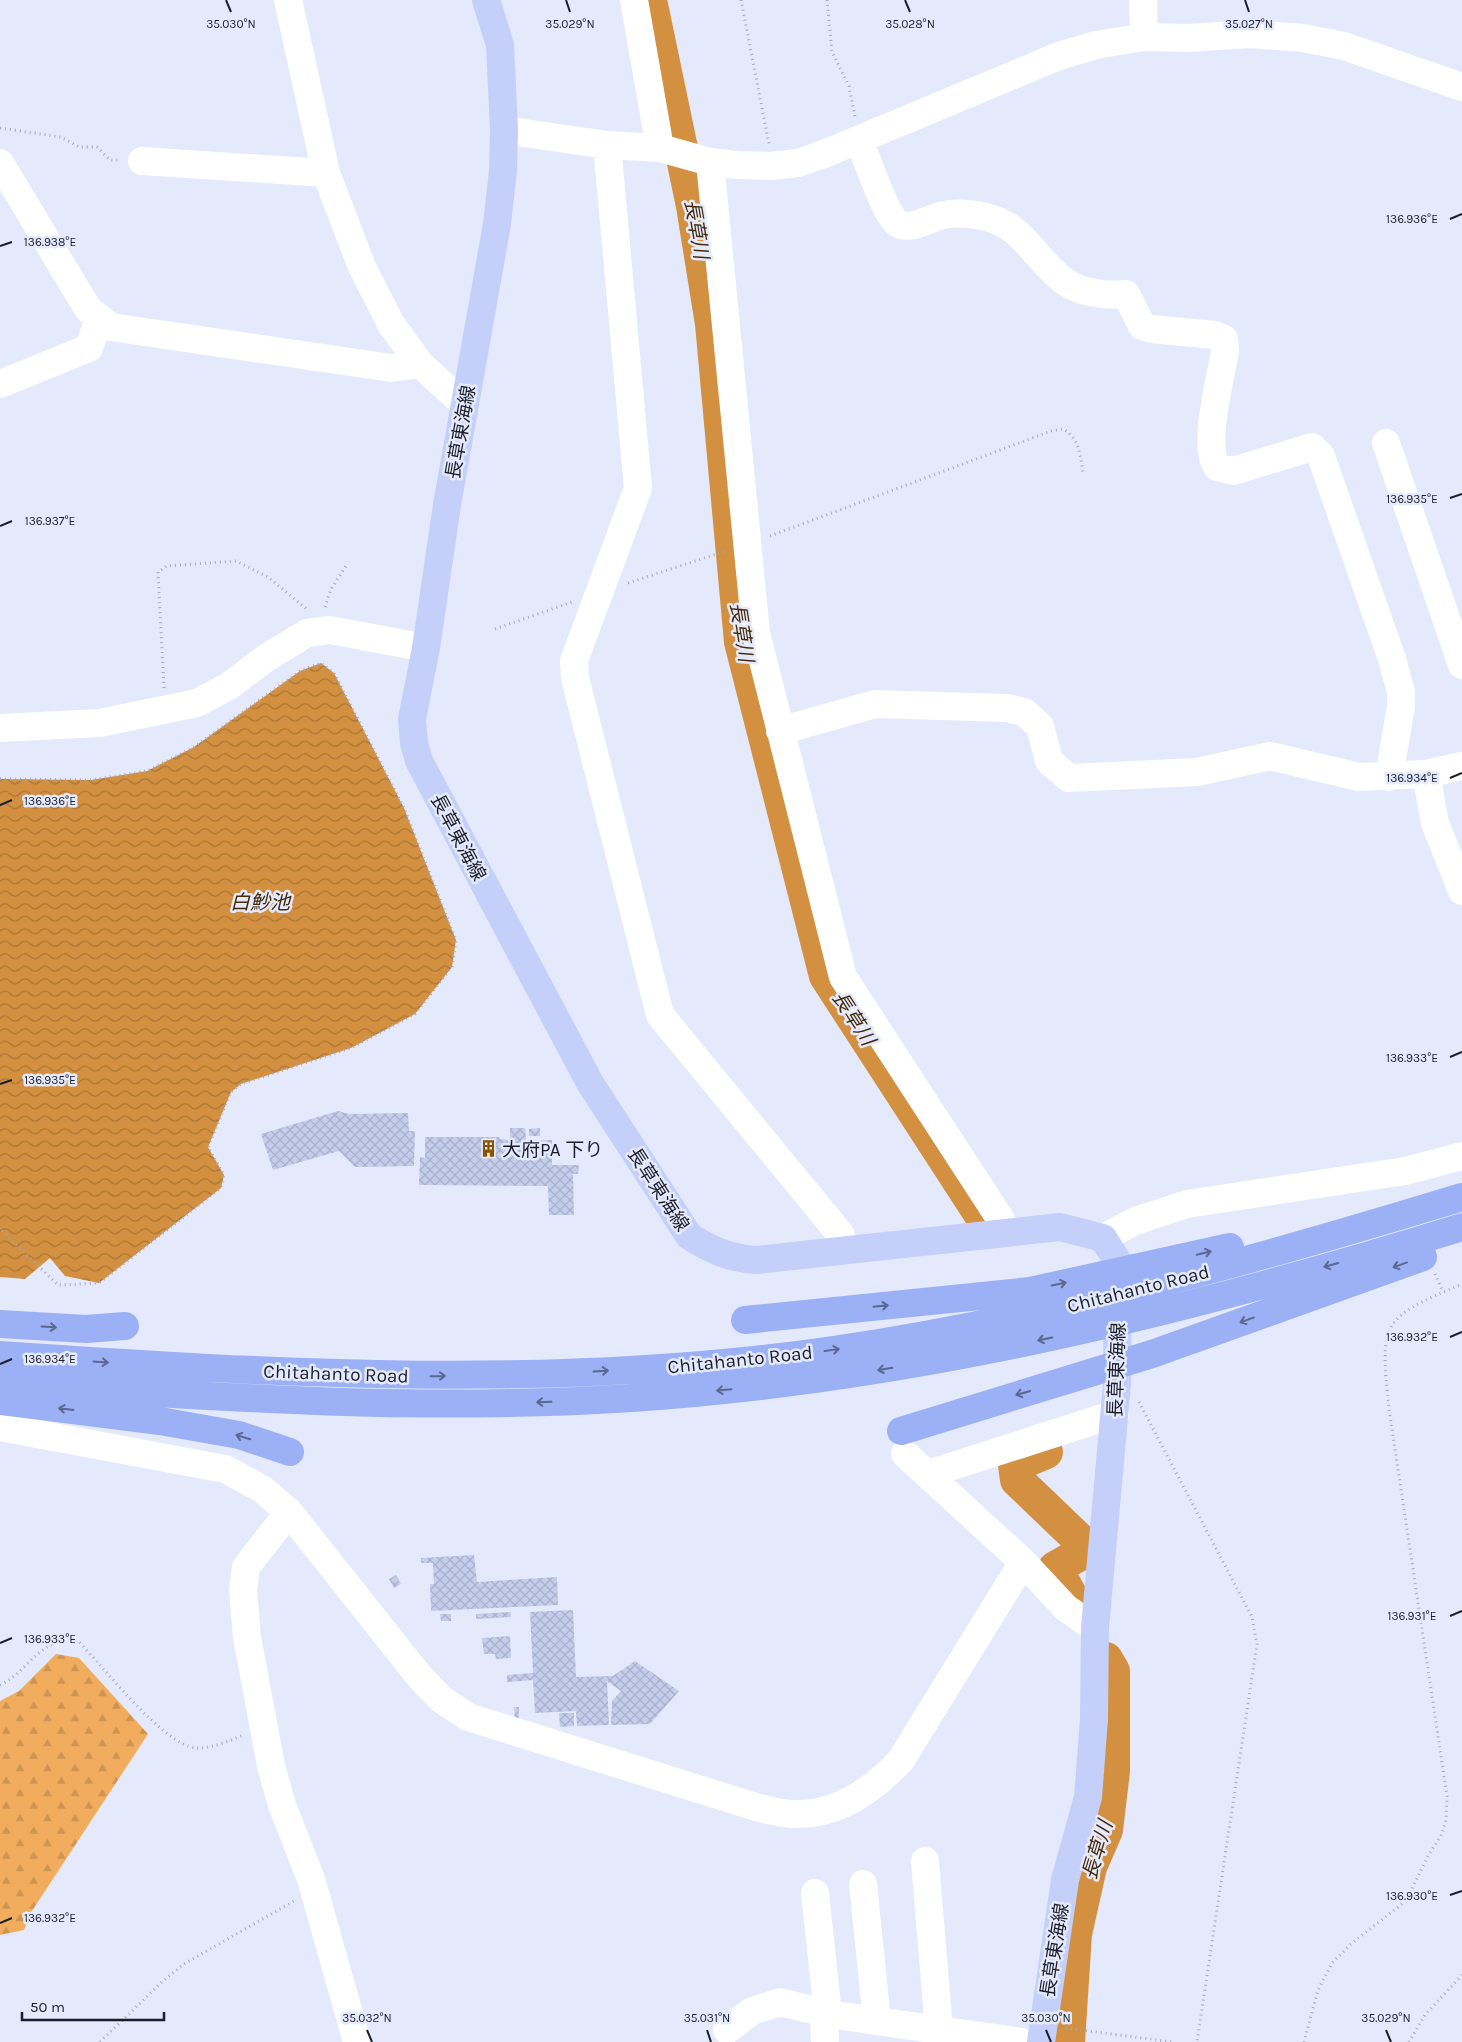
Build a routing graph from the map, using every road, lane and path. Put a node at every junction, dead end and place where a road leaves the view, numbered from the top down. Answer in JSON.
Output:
{"nodes":[{"id":1,"x":288,"y":0,"type":"edge"},
{"id":2,"x":486,"y":0,"type":"edge"},
{"id":3,"x":634,"y":0,"type":"edge"},
{"id":4,"x":741,"y":0,"type":"edge"},
{"id":5,"x":827,"y":0,"type":"edge"},
{"id":6,"x":1143,"y":0,"type":"edge"},
{"id":7,"x":1144,"y":37,"type":"junction"},
{"id":8,"x":1462,"y":87,"type":"edge"},
{"id":9,"x":0,"y":128,"type":"edge"},
{"id":10,"x":504,"y":130,"type":"junction"},
{"id":11,"x":859,"y":140,"type":"junction"},
{"id":12,"x":607,"y":144,"type":"junction"},
{"id":13,"x":660,"y":148,"type":"junction"},
{"id":14,"x":142,"y":161,"type":"joint"},
{"id":15,"x":710,"y":162,"type":"junction"},
{"id":16,"x":0,"y":163,"type":"edge"},
{"id":17,"x":771,"y":166,"type":"junction"},
{"id":18,"x":326,"y":173,"type":"junction"},
{"id":19,"x":99,"y":318,"type":"junction"},
{"id":20,"x":420,"y":364,"type":"junction"},
{"id":21,"x":0,"y":384,"type":"edge"},
{"id":22,"x":465,"y":405,"type":"junction"},
{"id":23,"x":1386,"y":443,"type":"dead end"},
{"id":24,"x":1083,"y":473,"type":"dead end"},
{"id":25,"x":748,"y":544,"type":"junction"},
{"id":26,"x":346,"y":566,"type":"dead end"},
{"id":27,"x":600,"y":593,"type":"junction"},
{"id":28,"x":321,"y":625,"type":"junction"},
{"id":29,"x":495,"y":629,"type":"dead end"},
{"id":30,"x":426,"y":648,"type":"junction"},
{"id":31,"x":1462,"y":665,"type":"edge"},
{"id":32,"x":165,"y":709,"type":"junction"},
{"id":33,"x":0,"y":728,"type":"edge"},
{"id":34,"x":780,"y":731,"type":"junction"},
{"id":35,"x":1462,"y":766,"type":"edge"},
{"id":36,"x":1426,"y":774,"type":"junction"},
{"id":37,"x":1389,"y":777,"type":"junction"},
{"id":38,"x":0,"y":779,"type":"edge"},
{"id":39,"x":1462,"y":891,"type":"edge"},
{"id":40,"x":1462,"y":1156,"type":"edge"},
{"id":41,"x":1462,"y":1196,"type":"edge"},
{"id":42,"x":1462,"y":1227,"type":"edge"},
{"id":43,"x":0,"y":1229,"type":"edge"},
{"id":44,"x":1006,"y":1233,"type":"junction"},
{"id":45,"x":1103,"y":1238,"type":"junction"},
{"id":46,"x":1462,"y":1242,"type":"edge"},
{"id":47,"x":844,"y":1250,"type":"junction"},
{"id":48,"x":1434,"y":1272,"type":"dead end"},
{"id":49,"x":1462,"y":1284,"type":"edge"},
{"id":50,"x":1097,"y":1288,"type":"junction"},
{"id":51,"x":1443,"y":1292,"type":"junction"},
{"id":52,"x":745,"y":1320,"type":"dead end"},
{"id":53,"x":0,"y":1324,"type":"edge"},
{"id":54,"x":125,"y":1326,"type":"dead end"},
{"id":55,"x":0,"y":1355,"type":"edge"},
{"id":56,"x":0,"y":1383,"type":"edge"},
{"id":57,"x":1117,"y":1384,"type":"junction"},
{"id":58,"x":0,"y":1401,"type":"edge"},
{"id":59,"x":1115,"y":1414,"type":"junction"},
{"id":60,"x":0,"y":1427,"type":"edge"},
{"id":61,"x":903,"y":1442,"type":"joint"},
{"id":62,"x":290,"y":1452,"type":"dead end"},
{"id":63,"x":928,"y":1474,"type":"junction"},
{"id":64,"x":289,"y":1512,"type":"junction"},
{"id":65,"x":1023,"y":1562,"type":"junction"},
{"id":66,"x":1095,"y":1628,"type":"junction"},
{"id":67,"x":0,"y":1685,"type":"edge"},
{"id":68,"x":264,"y":1727,"type":"junction"},
{"id":69,"x":925,"y":1861,"type":"dead end"},
{"id":70,"x":864,"y":1884,"type":"dead end"},
{"id":71,"x":314,"y":1890,"type":"junction"},
{"id":72,"x":816,"y":1893,"type":"dead end"},
{"id":73,"x":1462,"y":1975,"type":"edge"},
{"id":74,"x":826,"y":2013,"type":"junction"},
{"id":75,"x":877,"y":2021,"type":"junction"},
{"id":76,"x":727,"y":2030,"type":"dead end"},
{"id":77,"x":939,"y":2030,"type":"junction"},
{"id":78,"x":1042,"y":2034,"type":"edge"},
{"id":79,"x":100,"y":2042,"type":"edge"},
{"id":80,"x":357,"y":2042,"type":"edge"},
{"id":81,"x":826,"y":2042,"type":"edge"},
{"id":82,"x":1022,"y":2042,"type":"edge"},
{"id":83,"x":1172,"y":2042,"type":"edge"},
{"id":84,"x":1197,"y":2042,"type":"edge"},
{"id":85,"x":1304,"y":2042,"type":"edge"},
{"id":86,"x":1409,"y":2042,"type":"edge"}],
"edges":[{"from":1,"to":18,"type":"street"},
{"from":2,"to":10,"type":"main road","name":"長草東海線"},
{"from":3,"to":13,"type":"street"},
{"from":4,"to":17,"type":"path"},
{"from":5,"to":11,"type":"path"},
{"from":6,"to":7,"type":"street"},
{"from":7,"to":8,"type":"street"},
{"from":7,"to":11,"type":"street"},
{"from":9,"to":14,"type":"path"},
{"from":10,"to":12,"type":"street"},
{"from":10,"to":22,"type":"main road","name":"長草東海線"},
{"from":11,"to":17,"type":"street"},
{"from":11,"to":37,"type":"street"},
{"from":12,"to":13,"type":"street"},
{"from":12,"to":27,"type":"street"},
{"from":13,"to":15,"type":"street"},
{"from":14,"to":18,"type":"street"},
{"from":15,"to":17,"type":"street"},
{"from":15,"to":25,"type":"street"},
{"from":16,"to":19,"type":"street"},
{"from":18,"to":20,"type":"street"},
{"from":19,"to":20,"type":"street"},
{"from":19,"to":21,"type":"street"},
{"from":20,"to":22,"type":"street"},
{"from":22,"to":30,"type":"main road","name":"長草東海線"},
{"from":23,"to":31,"type":"street"},
{"from":24,"to":25,"type":"path"},
{"from":25,"to":27,"type":"path"},
{"from":25,"to":34,"type":"street"},
{"from":26,"to":28,"type":"path"},
{"from":27,"to":29,"type":"path"},
{"from":27,"to":47,"type":"street"},
{"from":28,"to":30,"type":"street"},
{"from":28,"to":32,"type":"street"},
{"from":28,"to":32,"type":"path"},
{"from":30,"to":47,"type":"main road","name":"長草東海線"},
{"from":32,"to":33,"type":"street"},
{"from":34,"to":37,"type":"street"},
{"from":34,"to":44,"type":"street"},
{"from":35,"to":36,"type":"street"},
{"from":36,"to":37,"type":"street"},
{"from":36,"to":39,"type":"street"},
{"from":38,"to":43,"type":"path"},
{"from":40,"to":45,"type":"street"},
{"from":50,"to":41,"type":"highway","name":"Chitahanto Road","one_way":true},
{"from":42,"to":56,"type":"highway","name":"Chitahanto Road","one_way":true},
{"from":44,"to":45,"type":"main road","name":"長草東海線"},
{"from":44,"to":47,"type":"main road","name":"長草東海線"},
{"from":45,"to":57,"type":"main road","name":"長草東海線"},
{"from":46,"to":61,"type":"highway","one_way":true},
{"from":48,"to":51,"type":"path"},
{"from":49,"to":51,"type":"path"},
{"from":52,"to":50,"type":"highway","one_way":true},
{"from":55,"to":50,"type":"highway","name":"Chitahanto Road","one_way":true},
{"from":51,"to":85,"type":"path"},
{"from":53,"to":54,"type":"highway","one_way":true},
{"from":57,"to":59,"type":"main road","name":"長草東海線"},
{"from":57,"to":84,"type":"path"},
{"from":62,"to":58,"type":"highway","one_way":true},
{"from":59,"to":63,"type":"street"},
{"from":59,"to":66,"type":"main road","name":"長草東海線"},
{"from":60,"to":64,"type":"street"},
{"from":61,"to":63,"type":"street"},
{"from":63,"to":65,"type":"street"},
{"from":64,"to":65,"type":"street"},
{"from":64,"to":68,"type":"street"},
{"from":65,"to":66,"type":"street"},
{"from":66,"to":78,"type":"main road","name":"長草東海線"},
{"from":67,"to":68,"type":"path"},
{"from":68,"to":71,"type":"street"},
{"from":69,"to":77,"type":"street"},
{"from":70,"to":75,"type":"street"},
{"from":71,"to":79,"type":"path"},
{"from":71,"to":80,"type":"street"},
{"from":72,"to":74,"type":"street"},
{"from":73,"to":86,"type":"path"},
{"from":74,"to":75,"type":"street"},
{"from":74,"to":76,"type":"street"},
{"from":74,"to":81,"type":"street"},
{"from":75,"to":77,"type":"street"},
{"from":77,"to":82,"type":"street"},
{"from":78,"to":83,"type":"path"}]}
